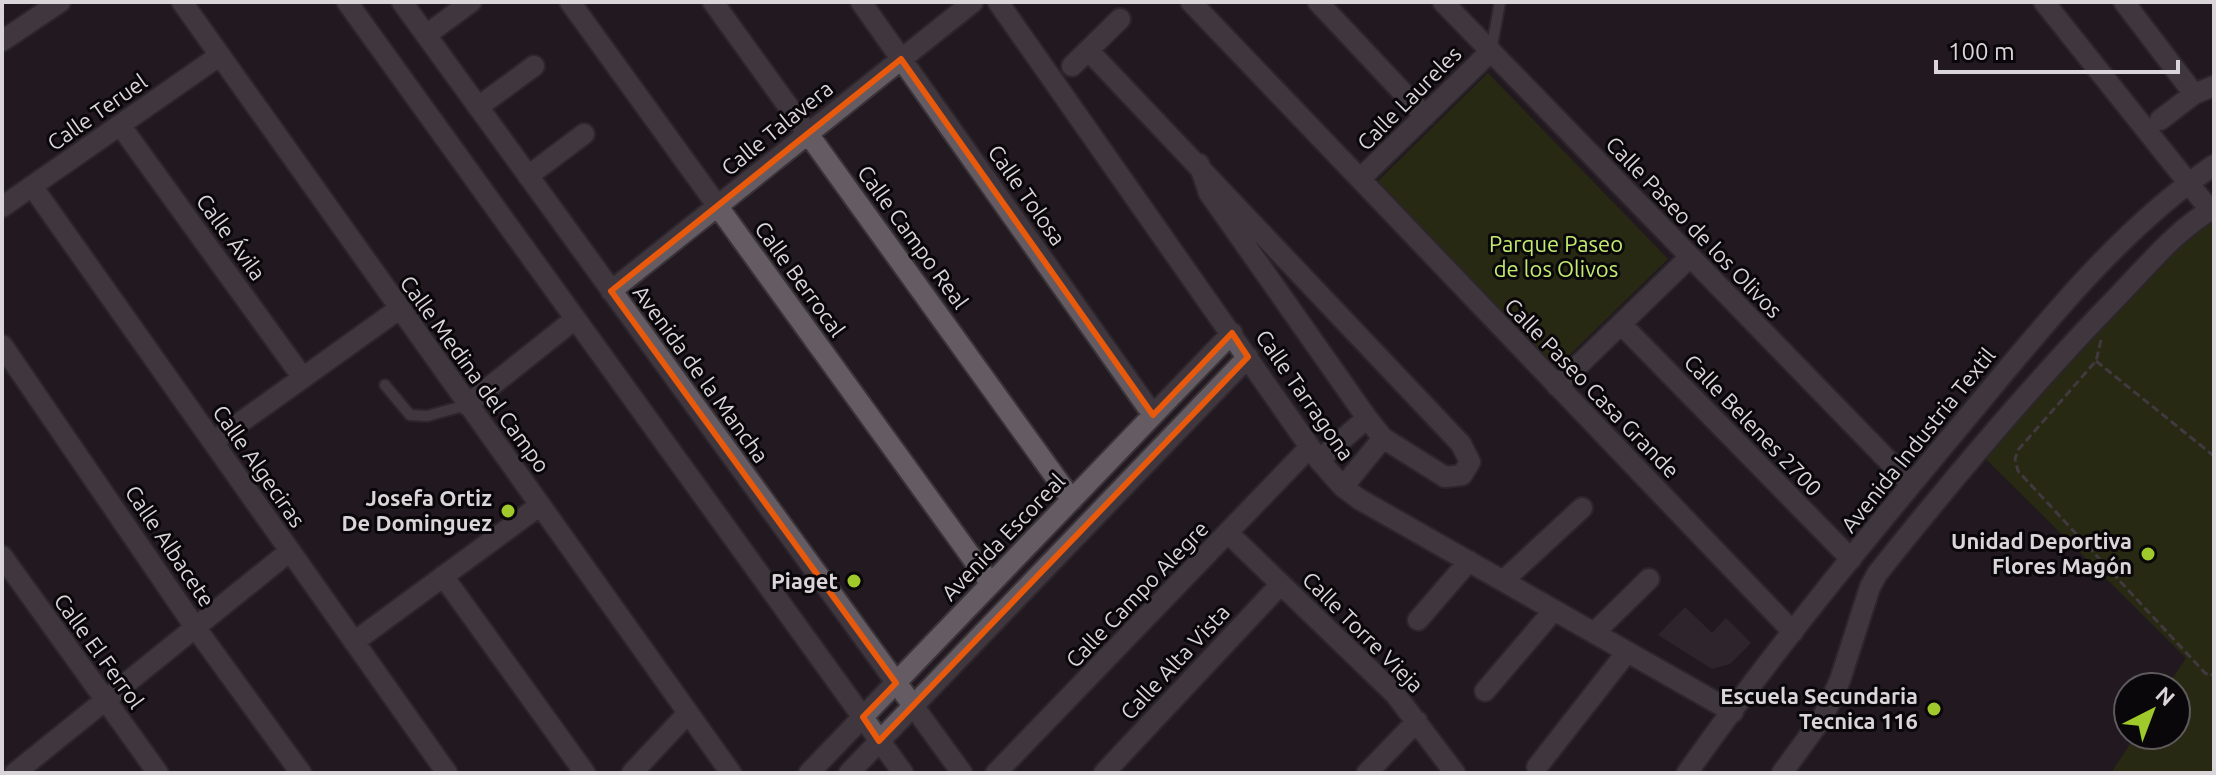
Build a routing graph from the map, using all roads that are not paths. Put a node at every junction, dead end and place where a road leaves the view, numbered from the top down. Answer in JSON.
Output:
{"nodes":[{"id":1,"x":60,"y":2,"type":"edge"},
{"id":2,"x":182,"y":2,"type":"edge"},
{"id":3,"x":347,"y":2,"type":"edge"},
{"id":4,"x":402,"y":2,"type":"edge"},
{"id":5,"x":471,"y":2,"type":"edge"},
{"id":6,"x":570,"y":2,"type":"edge"},
{"id":7,"x":713,"y":2,"type":"edge"},
{"id":8,"x":861,"y":2,"type":"edge"},
{"id":9,"x":973,"y":2,"type":"edge"},
{"id":10,"x":998,"y":2,"type":"edge"},
{"id":11,"x":1191,"y":2,"type":"edge"},
{"id":12,"x":1318,"y":2,"type":"edge"},
{"id":13,"x":1443,"y":2,"type":"edge"},
{"id":14,"x":1500,"y":2,"type":"edge"},
{"id":15,"x":2044,"y":2,"type":"edge"},
{"id":16,"x":2124,"y":2,"type":"edge"},
{"id":17,"x":1120,"y":19,"type":"dead end"},
{"id":18,"x":426,"y":35,"type":"junction"},
{"id":19,"x":2,"y":41,"type":"edge"},
{"id":20,"x":1088,"y":50,"type":"junction"},
{"id":21,"x":1491,"y":51,"type":"junction"},
{"id":22,"x":219,"y":56,"type":"junction"},
{"id":23,"x":901,"y":59,"type":"junction"},
{"id":24,"x":534,"y":66,"type":"dead end"},
{"id":25,"x":1072,"y":66,"type":"dead end"},
{"id":26,"x":2214,"y":86,"type":"edge"},
{"id":27,"x":2194,"y":94,"type":"junction"},
{"id":28,"x":478,"y":107,"type":"junction"},
{"id":29,"x":1425,"y":116,"type":"junction"},
{"id":30,"x":2160,"y":120,"type":"dead end"},
{"id":31,"x":120,"y":125,"type":"junction"},
{"id":32,"x":809,"y":133,"type":"junction"},
{"id":33,"x":584,"y":134,"type":"dead end"},
{"id":34,"x":1199,"y":164,"type":"junction"},
{"id":35,"x":2214,"y":165,"type":"edge"},
{"id":36,"x":528,"y":176,"type":"junction"},
{"id":37,"x":1360,"y":179,"type":"junction"},
{"id":38,"x":2189,"y":182,"type":"junction"},
{"id":39,"x":32,"y":186,"type":"junction"},
{"id":40,"x":717,"y":206,"type":"junction"},
{"id":41,"x":2,"y":207,"type":"edge"},
{"id":42,"x":2212,"y":209,"type":"edge"},
{"id":43,"x":1272,"y":242,"type":"junction"},
{"id":44,"x":1253,"y":257,"type":"junction"},
{"id":45,"x":1690,"y":257,"type":"junction"},
{"id":46,"x":611,"y":291,"type":"junction"},
{"id":47,"x":399,"y":309,"type":"junction"},
{"id":48,"x":575,"y":319,"type":"junction"},
{"id":49,"x":1621,"y":324,"type":"junction"},
{"id":50,"x":1232,"y":333,"type":"junction"},
{"id":51,"x":2,"y":345,"type":"edge"},
{"id":52,"x":1248,"y":357,"type":"junction"},
{"id":53,"x":303,"y":378,"type":"junction"},
{"id":54,"x":385,"y":385,"type":"dead end"},
{"id":55,"x":1557,"y":386,"type":"junction"},
{"id":56,"x":467,"y":405,"type":"junction"},
{"id":57,"x":1153,"y":415,"type":"junction"},
{"id":58,"x":1367,"y":418,"type":"junction"},
{"id":59,"x":1383,"y":438,"type":"junction"},
{"id":60,"x":213,"y":442,"type":"junction"},
{"id":61,"x":1315,"y":454,"type":"junction"},
{"id":62,"x":1911,"y":484,"type":"junction"},
{"id":63,"x":1343,"y":487,"type":"junction"},
{"id":64,"x":1072,"y":500,"type":"junction"},
{"id":65,"x":1895,"y":503,"type":"junction"},
{"id":66,"x":539,"y":506,"type":"junction"},
{"id":67,"x":1582,"y":508,"type":"dead end"},
{"id":68,"x":1914,"y":528,"type":"junction"},
{"id":69,"x":1229,"y":534,"type":"junction"},
{"id":70,"x":290,"y":551,"type":"junction"},
{"id":71,"x":2,"y":556,"type":"edge"},
{"id":72,"x":1851,"y":559,"type":"junction"},
{"id":73,"x":1469,"y":561,"type":"junction"},
{"id":74,"x":443,"y":576,"type":"junction"},
{"id":75,"x":1649,"y":579,"type":"dead end"},
{"id":76,"x":1503,"y":581,"type":"junction"},
{"id":77,"x":991,"y":584,"type":"junction"},
{"id":78,"x":1281,"y":584,"type":"junction"},
{"id":79,"x":1554,"y":610,"type":"junction"},
{"id":80,"x":1418,"y":620,"type":"dead end"},
{"id":81,"x":195,"y":627,"type":"junction"},
{"id":82,"x":1793,"y":632,"type":"junction"},
{"id":83,"x":1594,"y":633,"type":"junction"},
{"id":84,"x":354,"y":642,"type":"junction"},
{"id":85,"x":1627,"y":652,"type":"junction"},
{"id":86,"x":896,"y":683,"type":"junction"},
{"id":87,"x":1485,"y":691,"type":"dead end"},
{"id":88,"x":105,"y":700,"type":"junction"},
{"id":89,"x":913,"y":706,"type":"junction"},
{"id":90,"x":1733,"y":712,"type":"junction"},
{"id":91,"x":688,"y":713,"type":"junction"},
{"id":92,"x":863,"y":717,"type":"junction"},
{"id":93,"x":1417,"y":721,"type":"junction"},
{"id":94,"x":879,"y":741,"type":"junction"},
{"id":95,"x":1537,"y":767,"type":"dead end"},
{"id":96,"x":15,"y":773,"type":"edge"},
{"id":97,"x":158,"y":773,"type":"edge"},
{"id":98,"x":301,"y":773,"type":"edge"},
{"id":99,"x":447,"y":773,"type":"edge"},
{"id":100,"x":585,"y":773,"type":"edge"},
{"id":101,"x":632,"y":773,"type":"edge"},
{"id":102,"x":731,"y":773,"type":"edge"},
{"id":103,"x":809,"y":773,"type":"edge"},
{"id":104,"x":849,"y":773,"type":"edge"},
{"id":105,"x":903,"y":773,"type":"edge"},
{"id":106,"x":962,"y":773,"type":"edge"},
{"id":107,"x":996,"y":773,"type":"edge"},
{"id":108,"x":1104,"y":773,"type":"edge"},
{"id":109,"x":1367,"y":773,"type":"edge"},
{"id":110,"x":1455,"y":773,"type":"edge"},
{"id":111,"x":1687,"y":773,"type":"edge"},
{"id":112,"x":1782,"y":773,"type":"edge"}],
"edges":[{"from":1,"to":19,"type":"street"},
{"from":2,"to":22,"type":"street","name":"Calle Medina del Campo"},
{"from":3,"to":48,"type":"street"},
{"from":4,"to":18,"type":"street","name":"Avenida de la Mancha"},
{"from":5,"to":18,"type":"street"},
{"from":6,"to":40,"type":"street","name":"Calle Berrocal"},
{"from":7,"to":32,"type":"street","name":"Calle Campo Real"},
{"from":8,"to":23,"type":"street","name":"Calle Tolosa"},
{"from":9,"to":23,"type":"street","name":"Calle Talavera"},
{"from":10,"to":50,"type":"street","name":"Calle Tarragona"},
{"from":11,"to":37,"type":"street","name":"Calle Paseo Casa Grande"},
{"from":12,"to":29,"type":"street"},
{"from":13,"to":21,"type":"street","name":"Calle Paseo de los Olivos"},
{"from":14,"to":21,"type":"lane"},
{"from":15,"to":38,"type":"street"},
{"from":16,"to":27,"type":"street"},
{"from":17,"to":20,"type":"street"},
{"from":18,"to":28,"type":"street","name":"Avenida de la Mancha"},
{"from":20,"to":25,"type":"street"},
{"from":20,"to":34,"type":"street"},
{"from":21,"to":29,"type":"street","name":"Calle Laureles"},
{"from":21,"to":45,"type":"street","name":"Calle Paseo de los Olivos"},
{"from":22,"to":31,"type":"street","name":"Calle Teruel"},
{"from":22,"to":47,"type":"street","name":"Calle Medina del Campo"},
{"from":23,"to":32,"type":"street","name":"Calle Talavera"},
{"from":23,"to":57,"type":"street","name":"Calle Tolosa"},
{"from":24,"to":28,"type":"street"},
{"from":26,"to":27,"type":"street"},
{"from":27,"to":30,"type":"street"},
{"from":28,"to":36,"type":"street","name":"Avenida de la Mancha"},
{"from":29,"to":37,"type":"street","name":"Calle Laureles"},
{"from":31,"to":39,"type":"street","name":"Calle Teruel"},
{"from":31,"to":53,"type":"street","name":"Calle Ávila"},
{"from":32,"to":40,"type":"street","name":"Calle Talavera"},
{"from":32,"to":64,"type":"street","name":"Calle Campo Real"},
{"from":33,"to":36,"type":"street"},
{"from":34,"to":43,"type":"street"},
{"from":34,"to":44,"type":"street"},
{"from":35,"to":38,"type":"street","name":"Avenida Industria Textil"},
{"from":36,"to":46,"type":"street","name":"Avenida de la Mancha"},
{"from":37,"to":55,"type":"street","name":"Calle Paseo Casa Grande"},
{"from":38,"to":42,"type":"street"},
{"from":38,"to":62,"type":"street","name":"Avenida Industria Textil"},
{"from":39,"to":41,"type":"street","name":"Calle Teruel"},
{"from":39,"to":60,"type":"street","name":"Calle Algeciras"},
{"from":40,"to":46,"type":"street","name":"Calle Talavera"},
{"from":40,"to":77,"type":"street","name":"Calle Berrocal"},
{"from":42,"to":68,"type":"street"},
{"from":43,"to":44,"type":"street"},
{"from":43,"to":59,"type":"street"},
{"from":44,"to":58,"type":"street"},
{"from":45,"to":49,"type":"street"},
{"from":45,"to":62,"type":"street","name":"Calle Paseo de los Olivos"},
{"from":46,"to":86,"type":"street","name":"Avenida de la Mancha"},
{"from":47,"to":53,"type":"street"},
{"from":47,"to":56,"type":"street","name":"Calle Medina del Campo"},
{"from":48,"to":56,"type":"street"},
{"from":48,"to":92,"type":"street"},
{"from":49,"to":55,"type":"street"},
{"from":49,"to":72,"type":"street","name":"Calle Belenes 2700"},
{"from":50,"to":52,"type":"street","name":"Calle Tarragona"},
{"from":50,"to":57,"type":"street","name":"Avenida Escoreal"},
{"from":51,"to":81,"type":"street","name":"Calle Albacete"},
{"from":52,"to":61,"type":"street","name":"Calle Tarragona"},
{"from":52,"to":89,"type":"street"},
{"from":53,"to":60,"type":"street"},
{"from":54,"to":56,"type":"lane"},
{"from":55,"to":82,"type":"street","name":"Calle Paseo Casa Grande"},
{"from":56,"to":66,"type":"street","name":"Calle Medina del Campo"},
{"from":57,"to":64,"type":"street","name":"Avenida Escoreal"},
{"from":58,"to":59,"type":"street"},
{"from":58,"to":61,"type":"street","name":"Calle Campo Alegre"},
{"from":59,"to":63,"type":"street"},
{"from":60,"to":70,"type":"street","name":"Calle Algeciras"},
{"from":61,"to":63,"type":"street","name":"Calle Tarragona"},
{"from":61,"to":69,"type":"street","name":"Calle Campo Alegre"},
{"from":62,"to":65,"type":"street","name":"Avenida Industria Textil"},
{"from":63,"to":73,"type":"street","name":"Calle Tarragona"},
{"from":64,"to":77,"type":"street","name":"Avenida Escoreal"},
{"from":65,"to":68,"type":"street"},
{"from":65,"to":72,"type":"street","name":"Avenida Industria Textil"},
{"from":66,"to":74,"type":"street"},
{"from":66,"to":91,"type":"street","name":"Calle Medina del Campo"},
{"from":67,"to":76,"type":"street"},
{"from":68,"to":112,"type":"street"},
{"from":69,"to":78,"type":"street","name":"Calle Torre Vieja"},
{"from":69,"to":107,"type":"street","name":"Calle Campo Alegre"},
{"from":70,"to":81,"type":"street"},
{"from":70,"to":84,"type":"street","name":"Calle Algeciras"},
{"from":71,"to":88,"type":"street","name":"Calle El Ferrol"},
{"from":72,"to":82,"type":"street","name":"Avenida Industria Textil"},
{"from":73,"to":76,"type":"street","name":"Calle Tarragona"},
{"from":73,"to":80,"type":"street"},
{"from":74,"to":84,"type":"street"},
{"from":74,"to":100,"type":"street"},
{"from":75,"to":83,"type":"street"},
{"from":76,"to":79,"type":"street","name":"Calle Tarragona"},
{"from":77,"to":86,"type":"street","name":"Avenida Escoreal"},
{"from":78,"to":93,"type":"street","name":"Calle Torre Vieja"},
{"from":78,"to":108,"type":"street","name":"Calle Alta Vista"},
{"from":79,"to":83,"type":"street","name":"Calle Tarragona"},
{"from":79,"to":87,"type":"street"},
{"from":81,"to":88,"type":"street"},
{"from":81,"to":98,"type":"street","name":"Calle Albacete"},
{"from":82,"to":90,"type":"street","name":"Avenida Industria Textil"},
{"from":83,"to":85,"type":"street","name":"Calle Tarragona"},
{"from":84,"to":99,"type":"street","name":"Calle Algeciras"},
{"from":85,"to":90,"type":"street","name":"Calle Tarragona"},
{"from":85,"to":95,"type":"street"},
{"from":86,"to":89,"type":"street","name":"Avenida de la Mancha"},
{"from":86,"to":92,"type":"street","name":"Avenida Escoreal"},
{"from":88,"to":96,"type":"street"},
{"from":88,"to":97,"type":"street","name":"Calle El Ferrol"},
{"from":89,"to":94,"type":"street"},
{"from":89,"to":106,"type":"street","name":"Avenida de la Mancha"},
{"from":90,"to":111,"type":"street","name":"Avenida Industria Textil"},
{"from":91,"to":101,"type":"street"},
{"from":91,"to":102,"type":"street","name":"Calle Medina del Campo"},
{"from":92,"to":94,"type":"street"},
{"from":92,"to":103,"type":"street","name":"Avenida Escoreal"},
{"from":93,"to":109,"type":"street"},
{"from":93,"to":110,"type":"street","name":"Calle Torre Vieja"},
{"from":94,"to":104,"type":"street"},
{"from":94,"to":105,"type":"street"}]}
